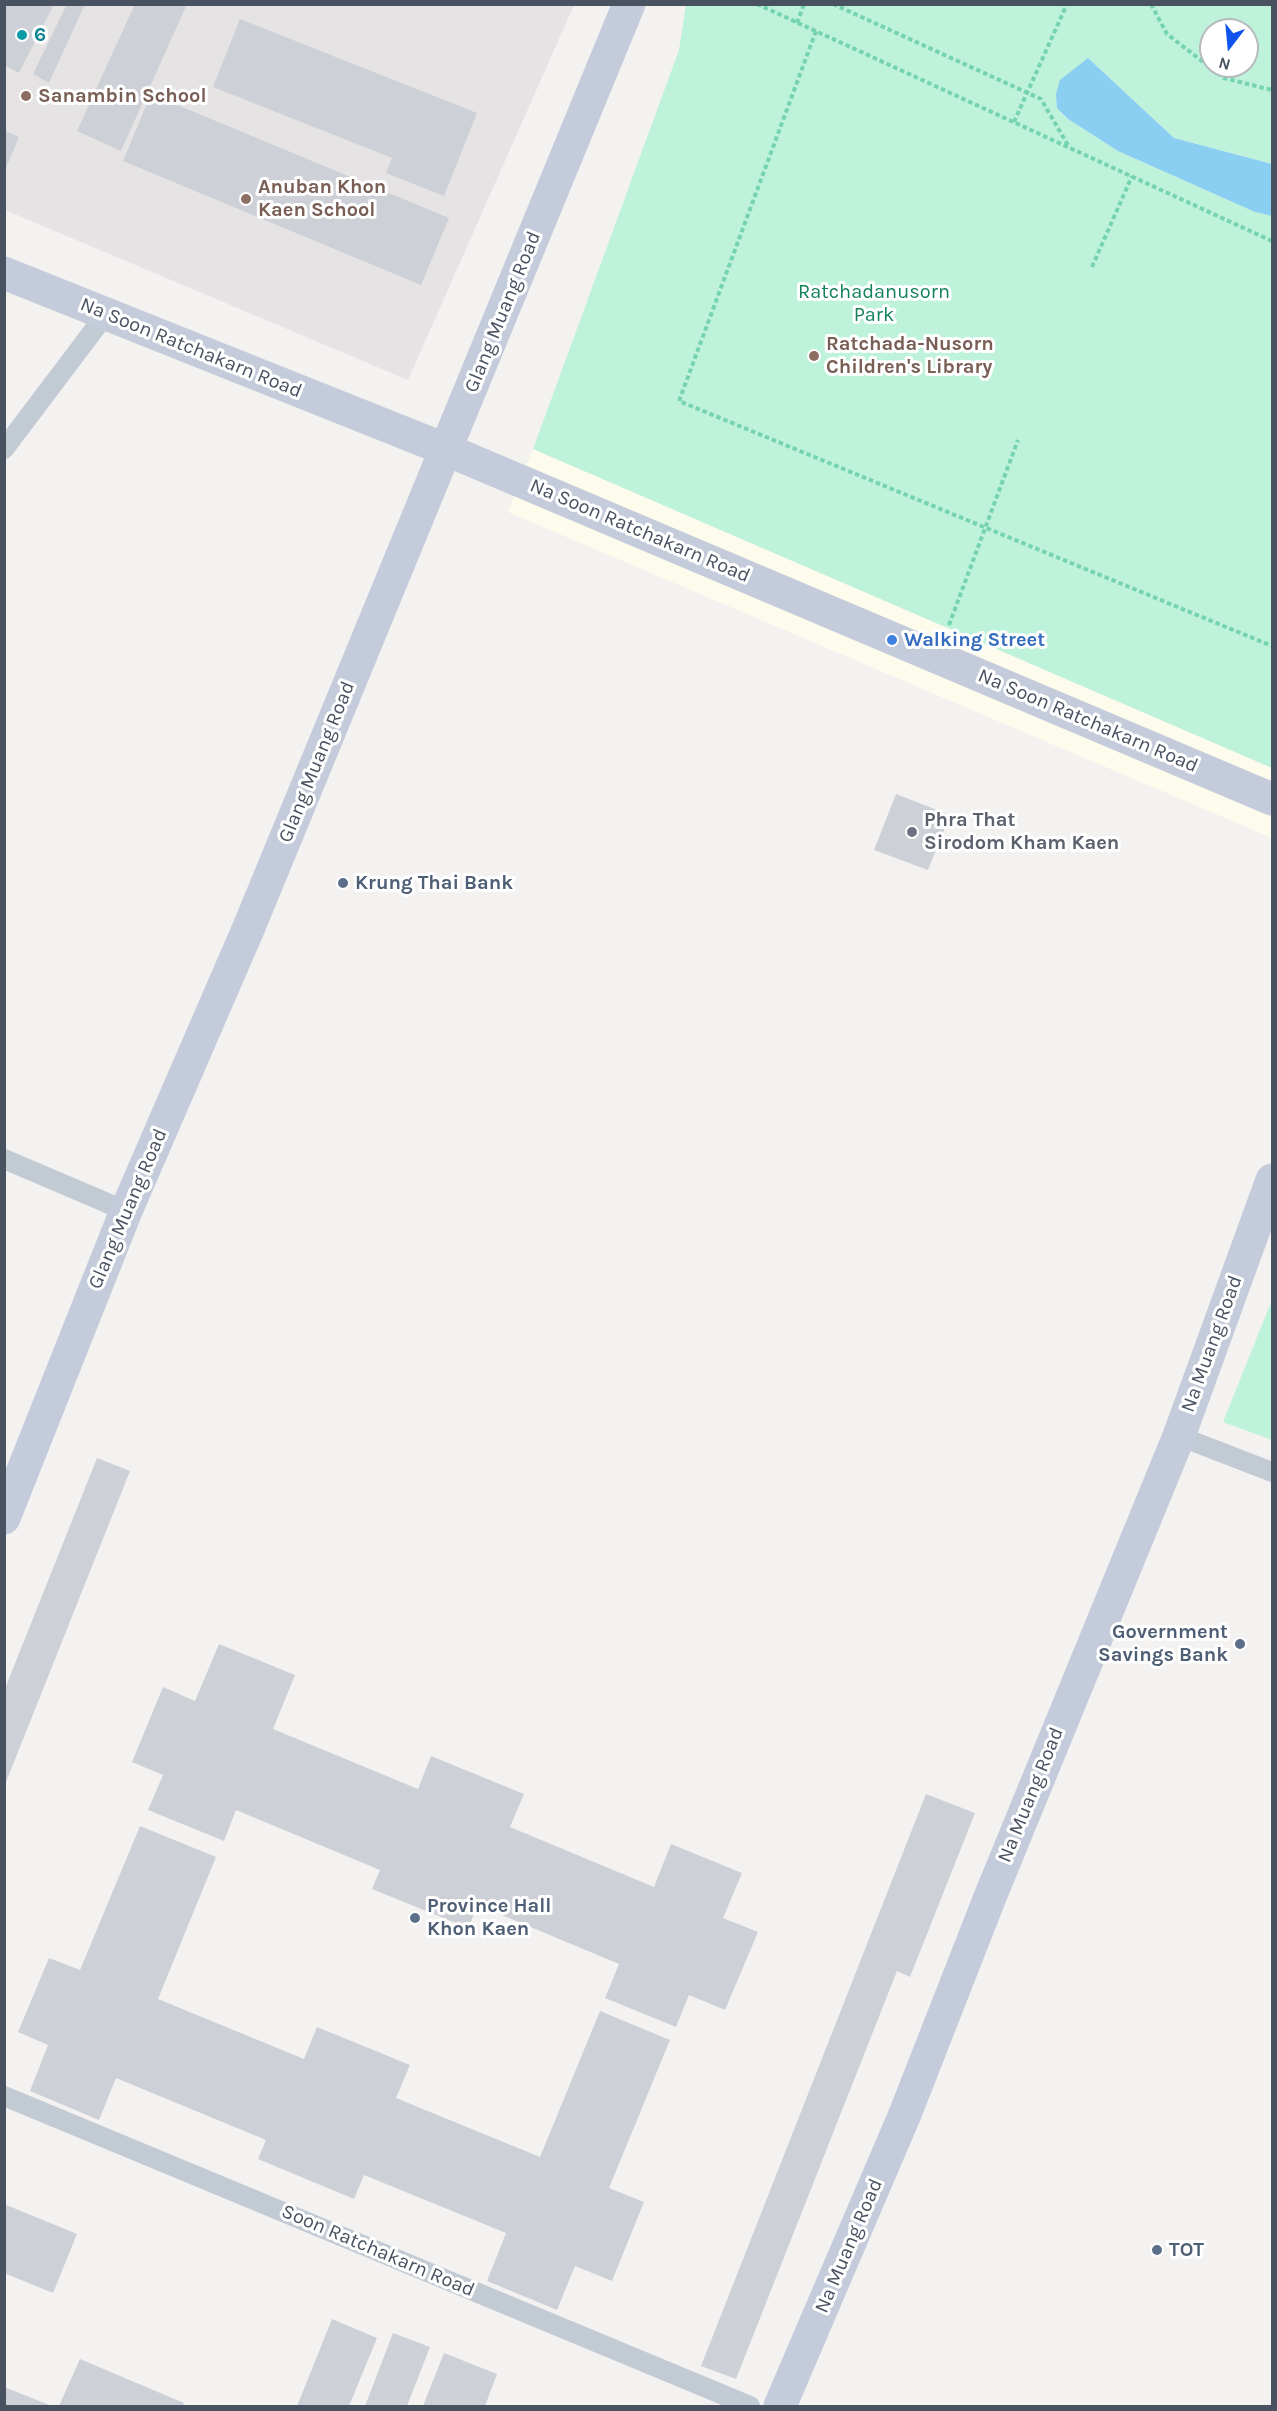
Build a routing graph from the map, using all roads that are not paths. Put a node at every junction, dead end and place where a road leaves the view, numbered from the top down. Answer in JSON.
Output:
{"nodes":[{"id":1,"x":629,"y":4,"type":"edge"},
{"id":2,"x":4,"y":273,"type":"edge"},
{"id":3,"x":106,"y":314,"type":"junction"},
{"id":4,"x":4,"y":449,"type":"edge"},
{"id":5,"x":447,"y":450,"type":"junction"},
{"id":6,"x":1272,"y":799,"type":"edge"},
{"id":7,"x":4,"y":1159,"type":"edge"},
{"id":8,"x":1272,"y":1180,"type":"edge"},
{"id":9,"x":126,"y":1211,"type":"junction"},
{"id":10,"x":1179,"y":1436,"type":"junction"},
{"id":11,"x":1272,"y":1472,"type":"edge"},
{"id":12,"x":4,"y":1518,"type":"edge"},
{"id":13,"x":4,"y":2096,"type":"edge"},
{"id":14,"x":750,"y":2406,"type":"edge"},
{"id":15,"x":780,"y":2406,"type":"edge"}],
"edges":[{"from":1,"to":5,"type":"street","name":"Glang Muang Road"},
{"from":2,"to":3,"type":"street","name":"Na Soon Ratchakarn Road"},
{"from":3,"to":4,"type":"lane"},
{"from":3,"to":5,"type":"street","name":"Na Soon Ratchakarn Road"},
{"from":5,"to":6,"type":"street","name":"Na Soon Ratchakarn Road"},
{"from":5,"to":9,"type":"street","name":"Glang Muang Road"},
{"from":7,"to":9,"type":"lane"},
{"from":8,"to":10,"type":"street","name":"Na Muang Road"},
{"from":9,"to":12,"type":"street","name":"Glang Muang Road"},
{"from":10,"to":11,"type":"lane"},
{"from":10,"to":15,"type":"street","name":"Na Muang Road"},
{"from":13,"to":14,"type":"lane","name":"Soon Ratchakarn Road"}]}
